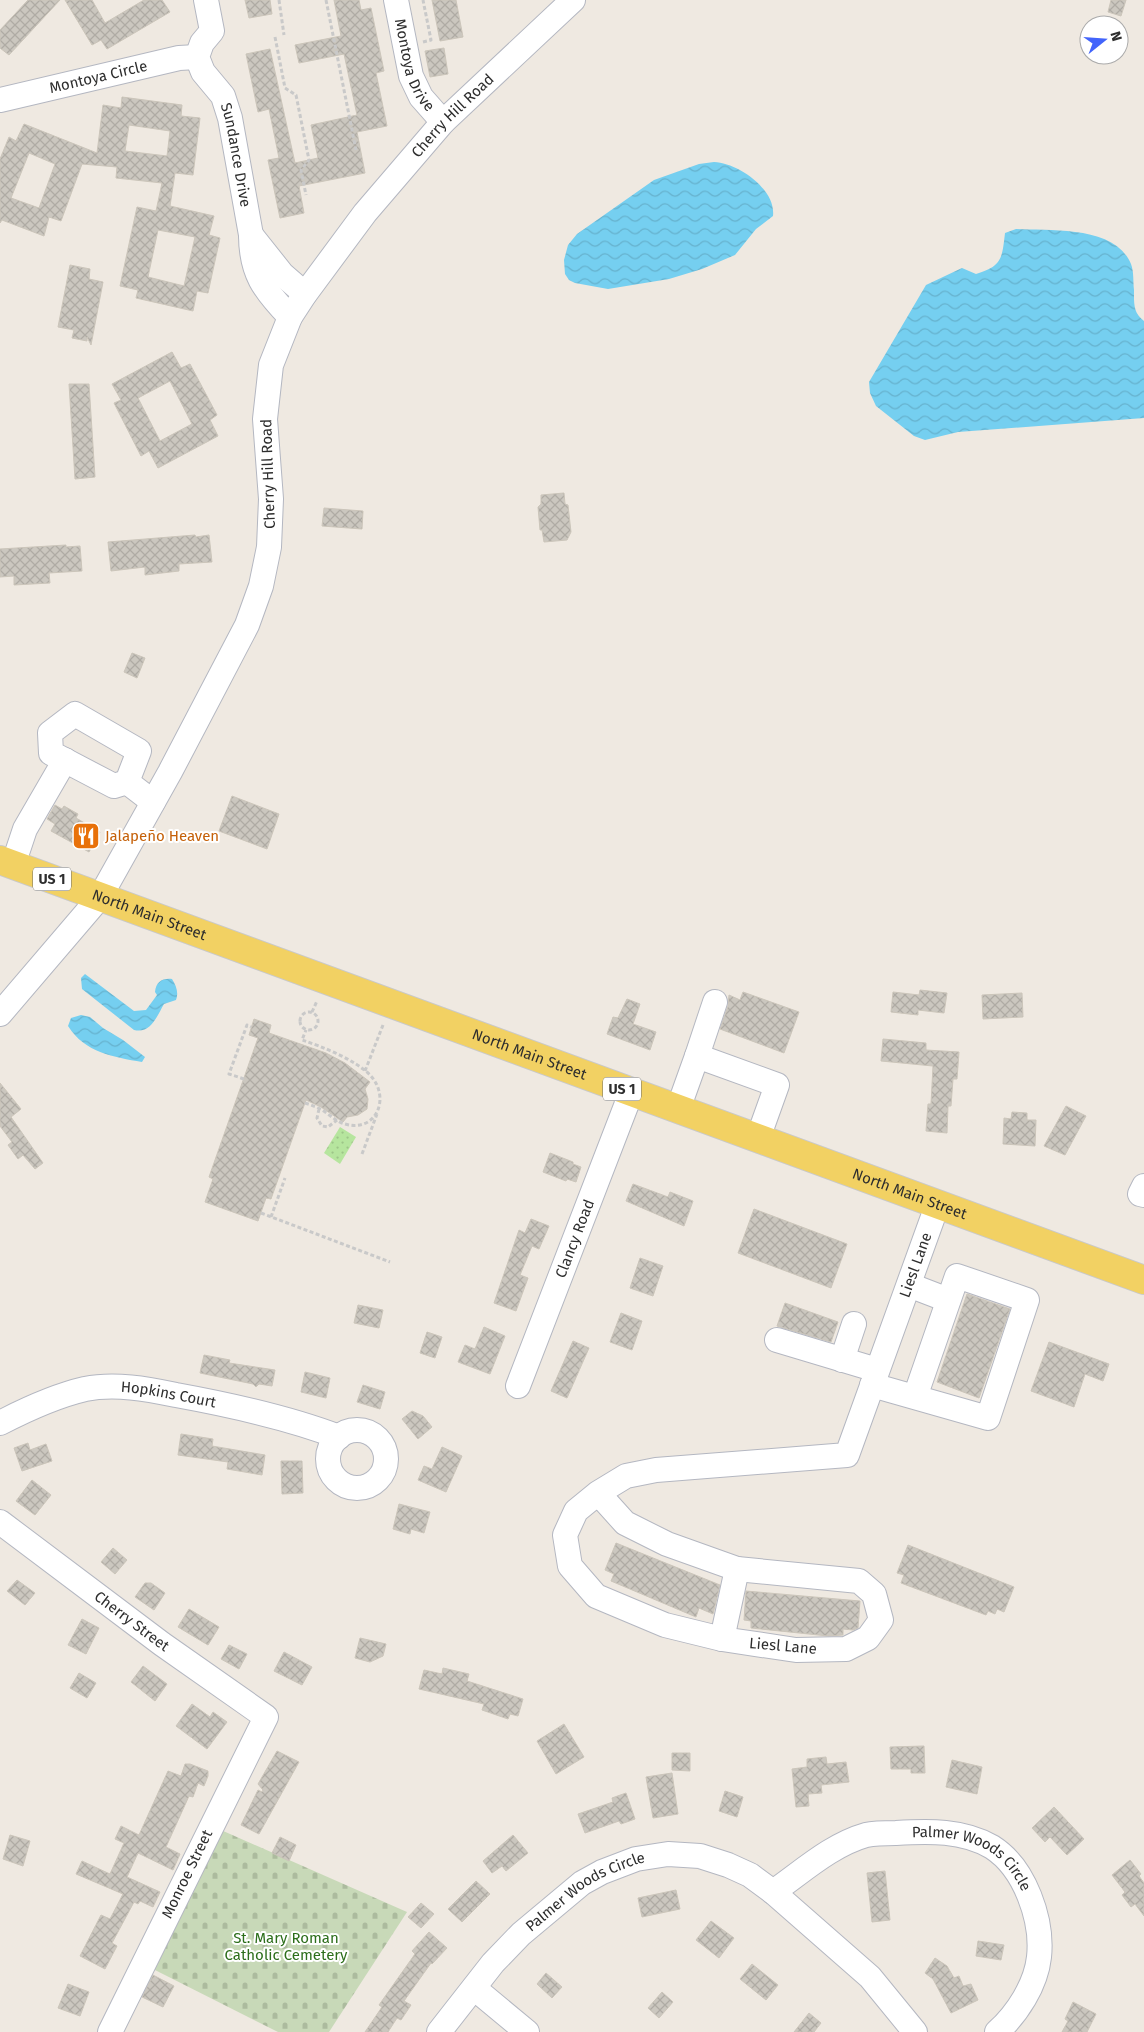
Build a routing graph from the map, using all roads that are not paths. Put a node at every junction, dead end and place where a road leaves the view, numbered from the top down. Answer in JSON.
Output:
{"nodes":[{"id":1,"x":206,"y":0,"type":"edge"},
{"id":2,"x":396,"y":0,"type":"edge"},
{"id":3,"x":573,"y":0,"type":"edge"},
{"id":4,"x":197,"y":57,"type":"junction"},
{"id":5,"x":0,"y":100,"type":"edge"},
{"id":6,"x":442,"y":122,"type":"junction"},
{"id":7,"x":251,"y":235,"type":"junction"},
{"id":8,"x":305,"y":294,"type":"junction"},
{"id":9,"x":290,"y":317,"type":"junction"},
{"id":10,"x":65,"y":760,"type":"junction"},
{"id":11,"x":127,"y":782,"type":"junction"},
{"id":12,"x":153,"y":802,"type":"junction"},
{"id":13,"x":7,"y":862,"type":"edge"},
{"id":14,"x":100,"y":897,"type":"junction"},
{"id":15,"x":715,"y":1002,"type":"dead end"},
{"id":16,"x":0,"y":1014,"type":"edge"},
{"id":17,"x":697,"y":1056,"type":"junction"},
{"id":18,"x":631,"y":1093,"type":"junction"},
{"id":19,"x":678,"y":1109,"type":"junction"},
{"id":20,"x":758,"y":1138,"type":"junction"},
{"id":21,"x":1144,"y":1186,"type":"edge"},
{"id":22,"x":1144,"y":1195,"type":"edge"},
{"id":23,"x":938,"y":1203,"type":"junction"},
{"id":24,"x":1144,"y":1280,"type":"edge"},
{"id":25,"x":909,"y":1285,"type":"junction"},
{"id":26,"x":948,"y":1300,"type":"junction"},
{"id":27,"x":854,"y":1324,"type":"dead end"},
{"id":28,"x":777,"y":1340,"type":"dead end"},
{"id":29,"x":842,"y":1360,"type":"junction"},
{"id":30,"x":875,"y":1378,"type":"junction"},
{"id":31,"x":518,"y":1386,"type":"dead end"},
{"id":32,"x":915,"y":1397,"type":"junction"},
{"id":33,"x":0,"y":1423,"type":"edge"},
{"id":34,"x":339,"y":1437,"type":"dead end"},
{"id":35,"x":598,"y":1493,"type":"junction"},
{"id":36,"x":0,"y":1522,"type":"edge"},
{"id":37,"x":737,"y":1569,"type":"junction"},
{"id":38,"x":722,"y":1639,"type":"junction"},
{"id":39,"x":266,"y":1717,"type":"joint"},
{"id":40,"x":773,"y":1892,"type":"junction"},
{"id":41,"x":474,"y":1988,"type":"junction"},
{"id":42,"x":110,"y":2032,"type":"edge"},
{"id":43,"x":439,"y":2032,"type":"edge"},
{"id":44,"x":527,"y":2032,"type":"edge"},
{"id":45,"x":915,"y":2032,"type":"edge"},
{"id":46,"x":997,"y":2032,"type":"edge"}],
"edges":[{"from":1,"to":4,"type":"street"},
{"from":2,"to":6,"type":"street","name":"Montoya Drive"},
{"from":3,"to":6,"type":"street","name":"Cherry Hill Road"},
{"from":4,"to":5,"type":"street","name":"Montoya Circle"},
{"from":4,"to":7,"type":"street","name":"Sundance Drive"},
{"from":6,"to":8,"type":"street","name":"Cherry Hill Road"},
{"from":7,"to":8,"type":"street","name":"Sundance Drive"},
{"from":7,"to":9,"type":"street","name":"Sundance Drive"},
{"from":8,"to":9,"type":"street","name":"Cherry Hill Road"},
{"from":9,"to":12,"type":"street","name":"Cherry Hill Road"},
{"from":10,"to":11,"type":"street"},
{"from":10,"to":11,"type":"street"},
{"from":10,"to":13,"type":"street"},
{"from":11,"to":12,"type":"street"},
{"from":12,"to":14,"type":"street","name":"Cherry Hill Road"},
{"from":13,"to":14,"type":"main road","name":"North Main Street","number":"US 1"},
{"from":14,"to":16,"type":"street","name":"Cherry Hill Road"},
{"from":14,"to":18,"type":"main road","name":"North Main Street","number":"US 1"},
{"from":15,"to":17,"type":"street"},
{"from":17,"to":19,"type":"street"},
{"from":17,"to":20,"type":"street"},
{"from":18,"to":19,"type":"main road","name":"North Main Street","number":"US 1"},
{"from":18,"to":31,"type":"street","name":"Clancy Road"},
{"from":19,"to":20,"type":"main road","name":"North Main Street","number":"US 1"},
{"from":20,"to":23,"type":"main road","name":"North Main Street","number":"US 1"},
{"from":21,"to":22,"type":"street"},
{"from":23,"to":24,"type":"main road","name":"North Main Street","number":"US 1"},
{"from":23,"to":25,"type":"street","name":"Liesl Lane"},
{"from":25,"to":26,"type":"street"},
{"from":25,"to":30,"type":"street","name":"Liesl Lane"},
{"from":26,"to":32,"type":"street"},
{"from":26,"to":32,"type":"street"},
{"from":27,"to":29,"type":"street"},
{"from":28,"to":29,"type":"street"},
{"from":29,"to":30,"type":"street"},
{"from":30,"to":32,"type":"street"},
{"from":30,"to":35,"type":"street","name":"Liesl Lane"},
{"from":33,"to":34,"type":"street","name":"Hopkins Court"},
{"from":35,"to":37,"type":"street","name":"Liesl Lane"},
{"from":35,"to":38,"type":"street","name":"Liesl Lane"},
{"from":36,"to":39,"type":"street","name":"Cherry Street"},
{"from":37,"to":38,"type":"street"},
{"from":37,"to":38,"type":"street","name":"Liesl Lane"},
{"from":39,"to":42,"type":"street","name":"Monroe Street"},
{"from":40,"to":41,"type":"street","name":"Palmer Woods Circle"},
{"from":40,"to":45,"type":"street","name":"Palmer Woods Circle"},
{"from":40,"to":46,"type":"street","name":"Palmer Woods Circle"},
{"from":41,"to":43,"type":"street","name":"Palmer Woods Circle"},
{"from":41,"to":44,"type":"street"}]}
